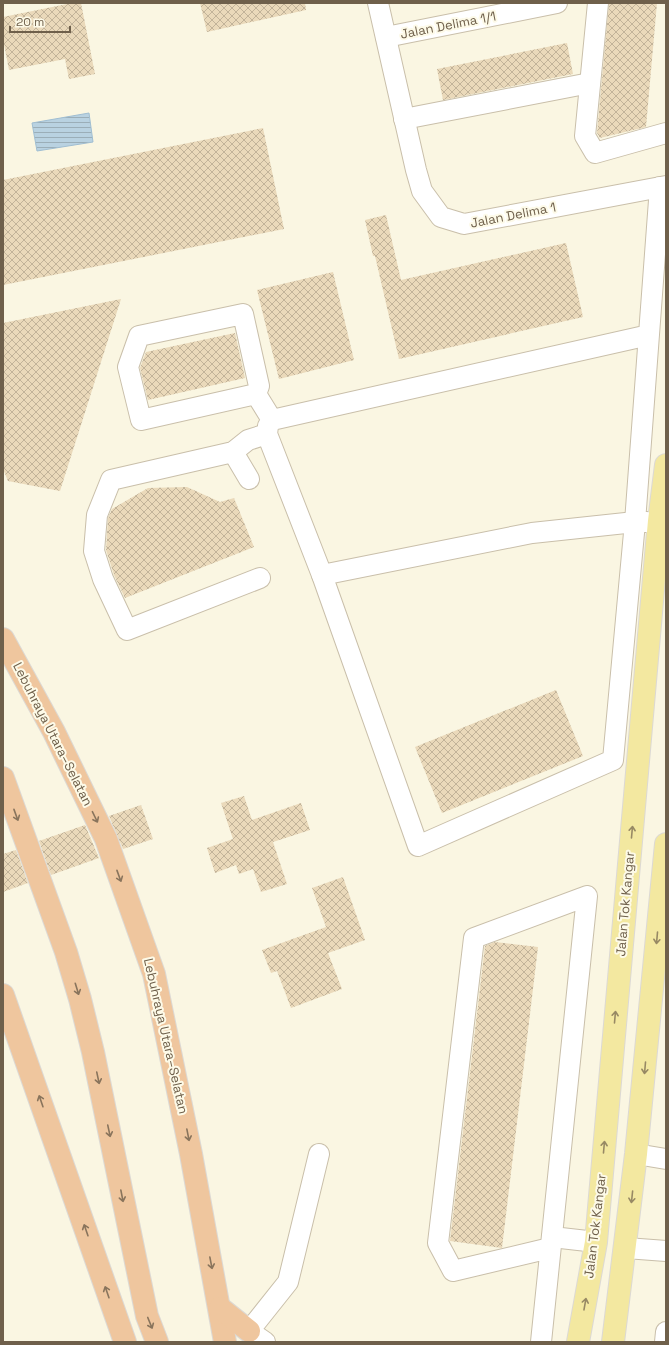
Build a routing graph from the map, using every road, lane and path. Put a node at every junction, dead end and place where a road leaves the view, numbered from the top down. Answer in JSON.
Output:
{"nodes":[{"id":1,"x":378,"y":3,"type":"edge"},
{"id":2,"x":557,"y":3,"type":"edge"},
{"id":3,"x":598,"y":3,"type":"edge"},
{"id":4,"x":386,"y":37,"type":"junction"},
{"id":5,"x":590,"y":83,"type":"junction"},
{"id":6,"x":404,"y":119,"type":"junction"},
{"id":7,"x":666,"y":133,"type":"edge"},
{"id":8,"x":663,"y":186,"type":"edge"},
{"id":9,"x":649,"y":335,"type":"junction"},
{"id":10,"x":256,"y":394,"type":"junction"},
{"id":11,"x":269,"y":427,"type":"junction"},
{"id":12,"x":233,"y":452,"type":"junction"},
{"id":13,"x":666,"y":465,"type":"edge"},
{"id":14,"x":249,"y":479,"type":"dead end"},
{"id":15,"x":659,"y":521,"type":"junction"},
{"id":16,"x":635,"y":522,"type":"junction"},
{"id":17,"x":322,"y":575,"type":"junction"},
{"id":18,"x":260,"y":578,"type":"dead end"},
{"id":19,"x":3,"y":639,"type":"edge"},
{"id":20,"x":3,"y":778,"type":"edge"},
{"id":21,"x":666,"y":844,"type":"edge"},
{"id":22,"x":3,"y":995,"type":"edge"},
{"id":23,"x":319,"y":1154,"type":"dead end"},
{"id":24,"x":636,"y":1154,"type":"junction"},
{"id":25,"x":666,"y":1159,"type":"edge"},
{"id":26,"x":596,"y":1242,"type":"junction"},
{"id":27,"x":551,"y":1243,"type":"junction"},
{"id":28,"x":626,"y":1248,"type":"junction"},
{"id":29,"x":666,"y":1251,"type":"edge"},
{"id":30,"x":220,"y":1308,"type":"junction"},
{"id":31,"x":666,"y":1332,"type":"edge"},
{"id":32,"x":257,"y":1337,"type":"edge"},
{"id":33,"x":125,"y":1342,"type":"edge"},
{"id":34,"x":157,"y":1342,"type":"edge"},
{"id":35,"x":225,"y":1342,"type":"edge"},
{"id":36,"x":540,"y":1342,"type":"edge"},
{"id":37,"x":578,"y":1342,"type":"edge"},
{"id":38,"x":613,"y":1342,"type":"edge"},
{"id":39,"x":665,"y":1342,"type":"edge"}],
"edges":[{"from":1,"to":4,"type":"street","name":"Jalan Delima 1"},
{"from":2,"to":4,"type":"street","name":"Jalan Delima 1/1"},
{"from":3,"to":5,"type":"street"},
{"from":4,"to":6,"type":"street","name":"Jalan Delima 1"},
{"from":5,"to":6,"type":"street"},
{"from":5,"to":7,"type":"street"},
{"from":6,"to":8,"type":"street","name":"Jalan Delima 1"},
{"from":8,"to":9,"type":"street"},
{"from":9,"to":11,"type":"street"},
{"from":9,"to":16,"type":"street"},
{"from":10,"to":10,"type":"street"},
{"from":10,"to":11,"type":"street"},
{"from":11,"to":12,"type":"street"},
{"from":11,"to":17,"type":"street"},
{"from":12,"to":14,"type":"street"},
{"from":12,"to":18,"type":"street"},
{"from":13,"to":15,"type":"main road","name":"Jalan Tok Kangar"},
{"from":15,"to":16,"type":"street"},
{"from":26,"to":15,"type":"main road","name":"Jalan Tok Kangar","one_way":true},
{"from":16,"to":17,"type":"street"},
{"from":16,"to":17,"type":"street"},
{"from":19,"to":30,"type":"highway","name":"Lebuhraya Utara–Selatan","one_way":true},
{"from":20,"to":34,"type":"highway","one_way":true},
{"from":21,"to":24,"type":"main road","one_way":true},
{"from":33,"to":22,"type":"highway","one_way":true},
{"from":23,"to":32,"type":"street"},
{"from":24,"to":25,"type":"street"},
{"from":24,"to":28,"type":"main road","one_way":true},
{"from":26,"to":27,"type":"street"},
{"from":37,"to":26,"type":"main road","name":"Jalan Tok Kangar","one_way":true},
{"from":27,"to":27,"type":"street"},
{"from":27,"to":36,"type":"street"},
{"from":28,"to":29,"type":"street"},
{"from":28,"to":38,"type":"main road"},
{"from":30,"to":32,"type":"highway"},
{"from":30,"to":35,"type":"highway","name":"Lebuhraya Utara–Selatan"},
{"from":31,"to":39,"type":"street"}]}
